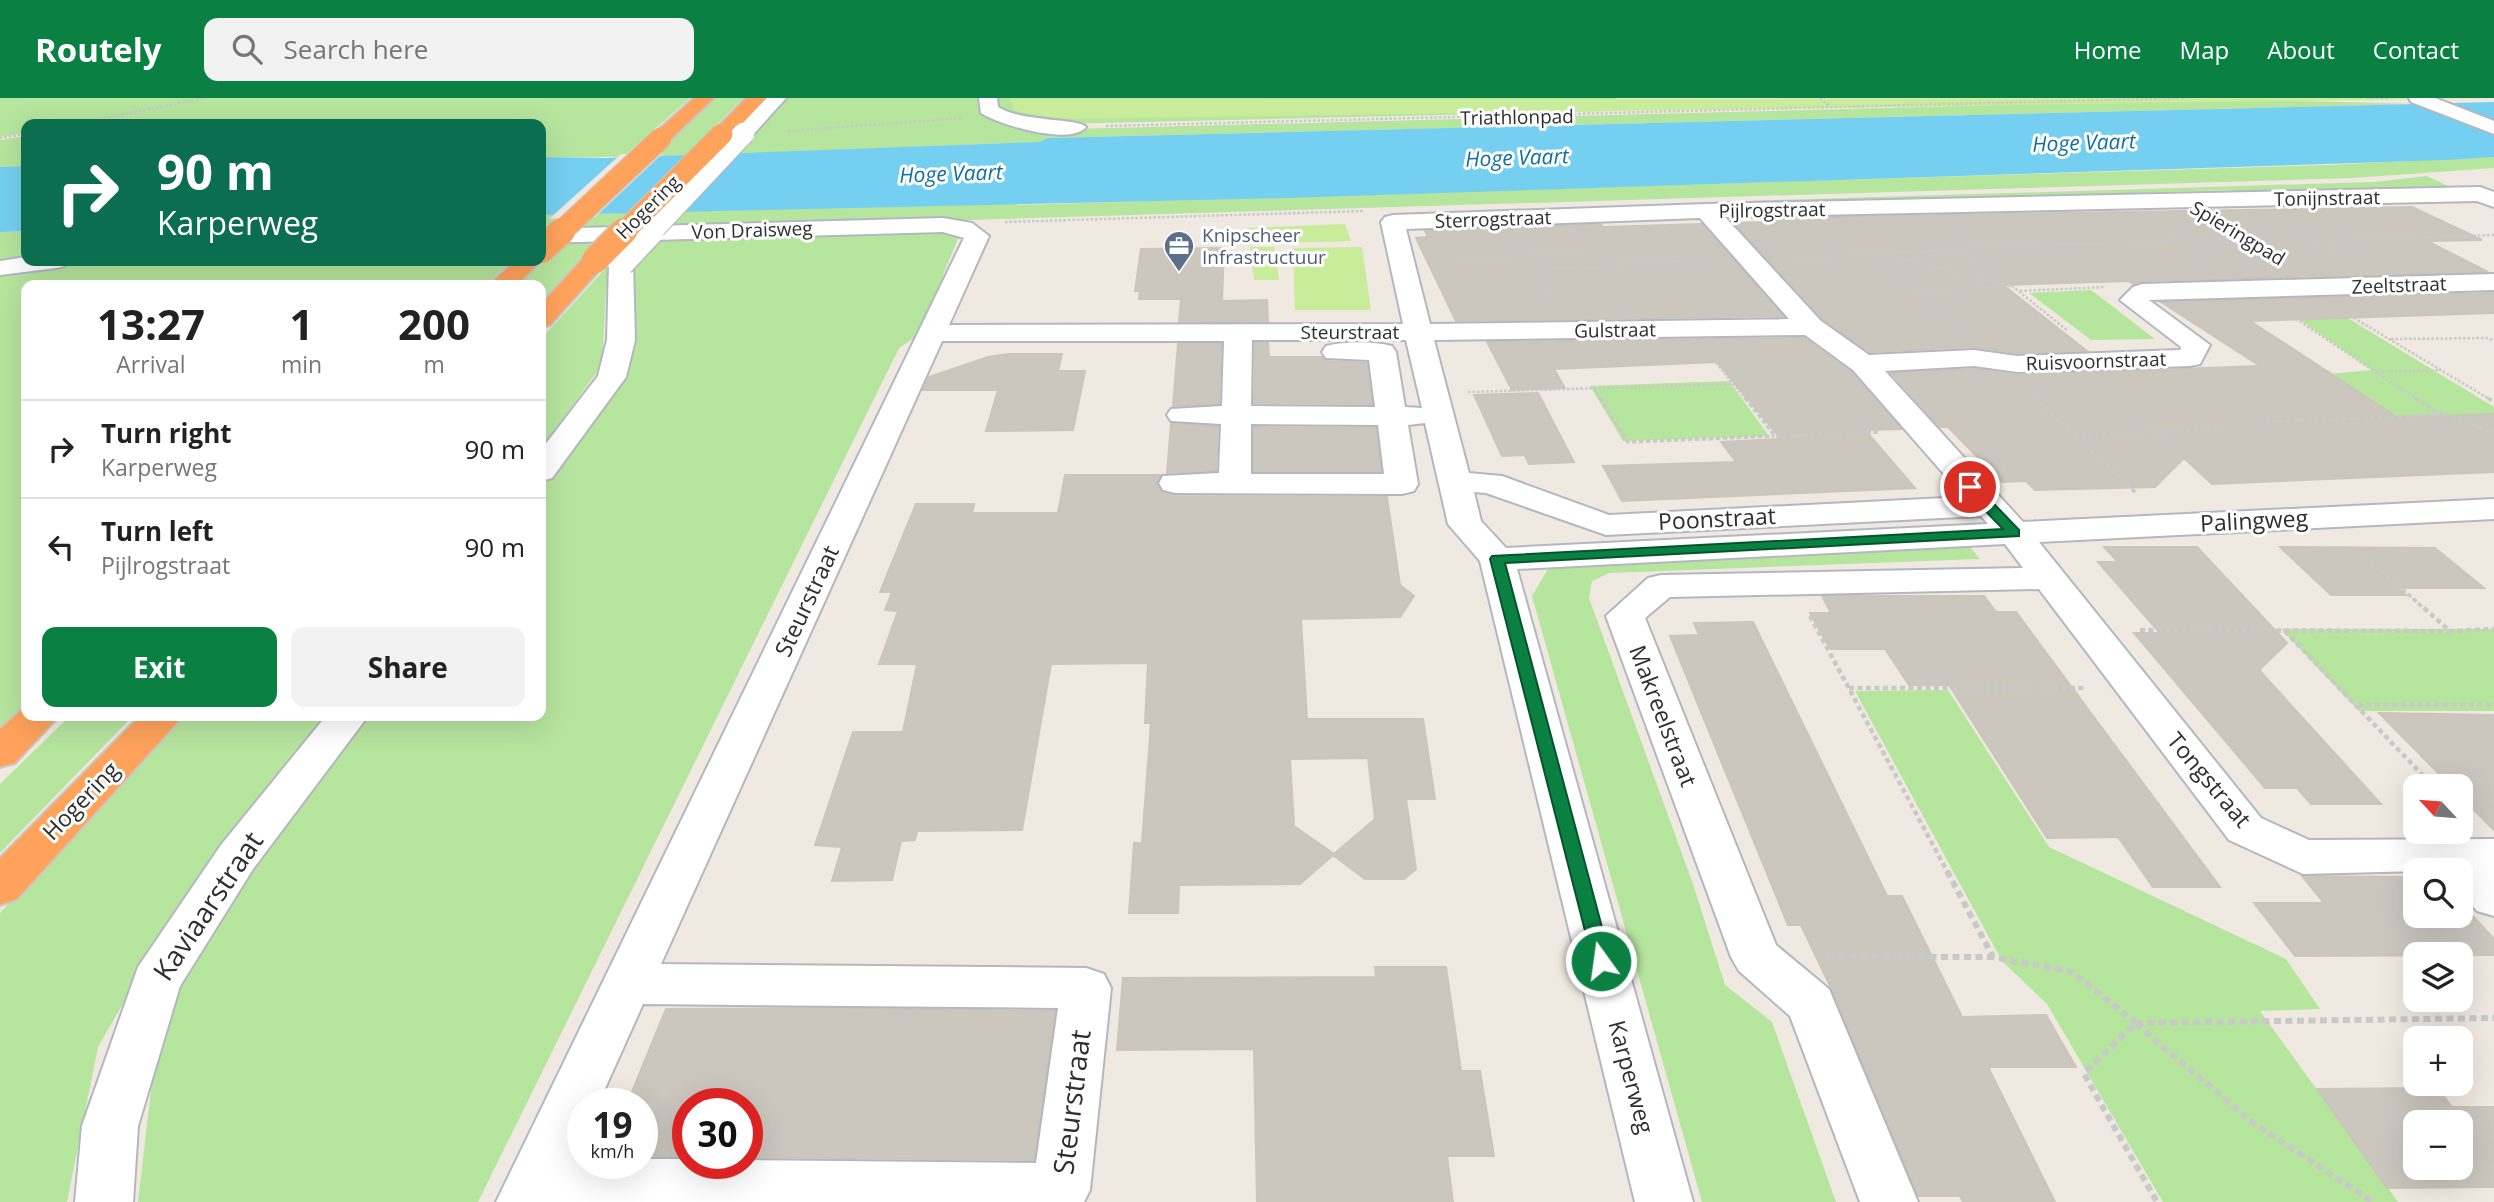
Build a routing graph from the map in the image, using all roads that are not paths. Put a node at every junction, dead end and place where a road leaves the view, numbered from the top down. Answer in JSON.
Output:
{"nodes":[{"id":1,"x":705,"y":98,"type":"edge"},
{"id":2,"x":757,"y":98,"type":"edge"},
{"id":3,"x":777,"y":98,"type":"edge"},
{"id":4,"x":988,"y":98,"type":"edge"},
{"id":5,"x":2418,"y":98,"type":"edge"},
{"id":6,"x":1076,"y":127,"type":"road end"},
{"id":7,"x":2494,"y":128,"type":"edge"},
{"id":8,"x":733,"y":134,"type":"junction"},
{"id":9,"x":2494,"y":200,"type":"edge"},
{"id":10,"x":2158,"y":202,"type":"joint"},
{"id":11,"x":1706,"y":211,"type":"junction"},
{"id":12,"x":964,"y":228,"type":"joint"},
{"id":13,"x":546,"y":236,"type":"edge"},
{"id":14,"x":546,"y":245,"type":"edge"},
{"id":15,"x":608,"y":261,"type":"junction"},
{"id":16,"x":21,"y":265,"type":"edge"},
{"id":17,"x":523,"y":266,"type":"edge"},
{"id":18,"x":0,"y":268,"type":"edge"},
{"id":19,"x":508,"y":280,"type":"edge"},
{"id":20,"x":2494,"y":282,"type":"edge"},
{"id":21,"x":2139,"y":295,"type":"joint"},
{"id":22,"x":546,"y":315,"type":"edge"},
{"id":23,"x":1811,"y":327,"type":"junction"},
{"id":24,"x":1418,"y":332,"type":"junction"},
{"id":25,"x":932,"y":333,"type":"junction"},
{"id":26,"x":1238,"y":342,"type":"junction"},
{"id":27,"x":1187,"y":352,"type":"dead end"},
{"id":28,"x":1863,"y":364,"type":"junction"},
{"id":29,"x":1436,"y":405,"type":"junction"},
{"id":30,"x":1182,"y":415,"type":"dead end"},
{"id":31,"x":1236,"y":416,"type":"junction"},
{"id":32,"x":1392,"y":416,"type":"junction"},
{"id":33,"x":546,"y":464,"type":"edge"},
{"id":34,"x":1454,"y":482,"type":"junction"},
{"id":35,"x":1175,"y":483,"type":"dead end"},
{"id":36,"x":1235,"y":483,"type":"junction"},
{"id":37,"x":2494,"y":509,"type":"edge"},
{"id":38,"x":2000,"y":519,"type":"junction"},
{"id":39,"x":1497,"y":559,"type":"junction"},
{"id":40,"x":2050,"y":578,"type":"junction"},
{"id":41,"x":34,"y":721,"type":"edge"},
{"id":42,"x":158,"y":721,"type":"edge"},
{"id":43,"x":344,"y":721,"type":"edge"},
{"id":44,"x":0,"y":753,"type":"edge"},
{"id":45,"x":2475,"y":857,"type":"edge"},
{"id":46,"x":0,"y":887,"type":"edge"},
{"id":47,"x":2494,"y":898,"type":"edge"},
{"id":48,"x":629,"y":984,"type":"junction"},
{"id":49,"x":529,"y":1193,"type":"edge"},
{"id":50,"x":104,"y":1202,"type":"edge"},
{"id":51,"x":1664,"y":1202,"type":"edge"},
{"id":52,"x":1889,"y":1202,"type":"edge"}],
"edges":[{"from":1,"to":14,"type":"highway","name":"Hogering","bridge":true},
{"from":2,"to":8,"type":"highway"},
{"from":3,"to":8,"type":"street"},
{"from":4,"to":6,"type":"street"},
{"from":5,"to":7,"type":"street"},
{"from":8,"to":15,"type":"street","bridge":true},
{"from":9,"to":10,"type":"street","name":"Tonijnstraat"},
{"from":10,"to":11,"type":"street","name":"Pijlrogstraat"},
{"from":11,"to":23,"type":"street","name":"Pijlrogstraat"},
{"from":11,"to":24,"type":"street","name":"Sterrogstraat"},
{"from":12,"to":13,"type":"street","name":"Von Draisweg"},
{"from":12,"to":25,"type":"street","name":"Steurstraat"},
{"from":15,"to":22,"type":"highway"},
{"from":15,"to":33,"type":"street"},
{"from":16,"to":18,"type":"street"},
{"from":17,"to":19,"type":"highway","name":"Hogering"},
{"from":20,"to":21,"type":"street","name":"Zeeltstraat"},
{"from":21,"to":28,"type":"street","name":"Ruisvoornstraat"},
{"from":23,"to":24,"type":"street","name":"Gulstraat"},
{"from":23,"to":28,"type":"street","name":"Pijlrogstraat"},
{"from":24,"to":26,"type":"street","name":"Steurstraat"},
{"from":24,"to":29,"type":"street","name":"Steurstraat"},
{"from":25,"to":26,"type":"street","name":"Steurstraat"},
{"from":25,"to":48,"type":"street","name":"Steurstraat"},
{"from":26,"to":27,"type":"street","name":"Steurstraat"},
{"from":26,"to":31,"type":"street"},
{"from":26,"to":32,"type":"street","name":"Steurstraat"},
{"from":28,"to":38,"type":"street","name":"Pijlrogstraat"},
{"from":29,"to":32,"type":"street"},
{"from":29,"to":34,"type":"street","name":"Steurstraat"},
{"from":30,"to":31,"type":"street"},
{"from":31,"to":32,"type":"street"},
{"from":31,"to":36,"type":"street"},
{"from":32,"to":36,"type":"street","name":"Steurstraat"},
{"from":34,"to":38,"type":"street","name":"Poonstraat"},
{"from":34,"to":39,"type":"street","name":"Steurstraat"},
{"from":35,"to":36,"type":"street","name":"Steurstraat"},
{"from":37,"to":38,"type":"street","name":"Palingweg"},
{"from":38,"to":39,"type":"street"},
{"from":38,"to":40,"type":"street","name":"Tongstraat"},
{"from":39,"to":51,"type":"street","name":"Karperweg"},
{"from":40,"to":45,"type":"street","name":"Tongstraat"},
{"from":40,"to":52,"type":"street","name":"Makreelstraat"},
{"from":41,"to":44,"type":"highway"},
{"from":42,"to":46,"type":"highway","name":"Hogering"},
{"from":43,"to":50,"type":"street","name":"Kaviaarstraat"},
{"from":45,"to":47,"type":"street"},
{"from":48,"to":49,"type":"street","name":"Steurstraat"},
{"from":48,"to":49,"type":"street","name":"Steurstraat"}]}
